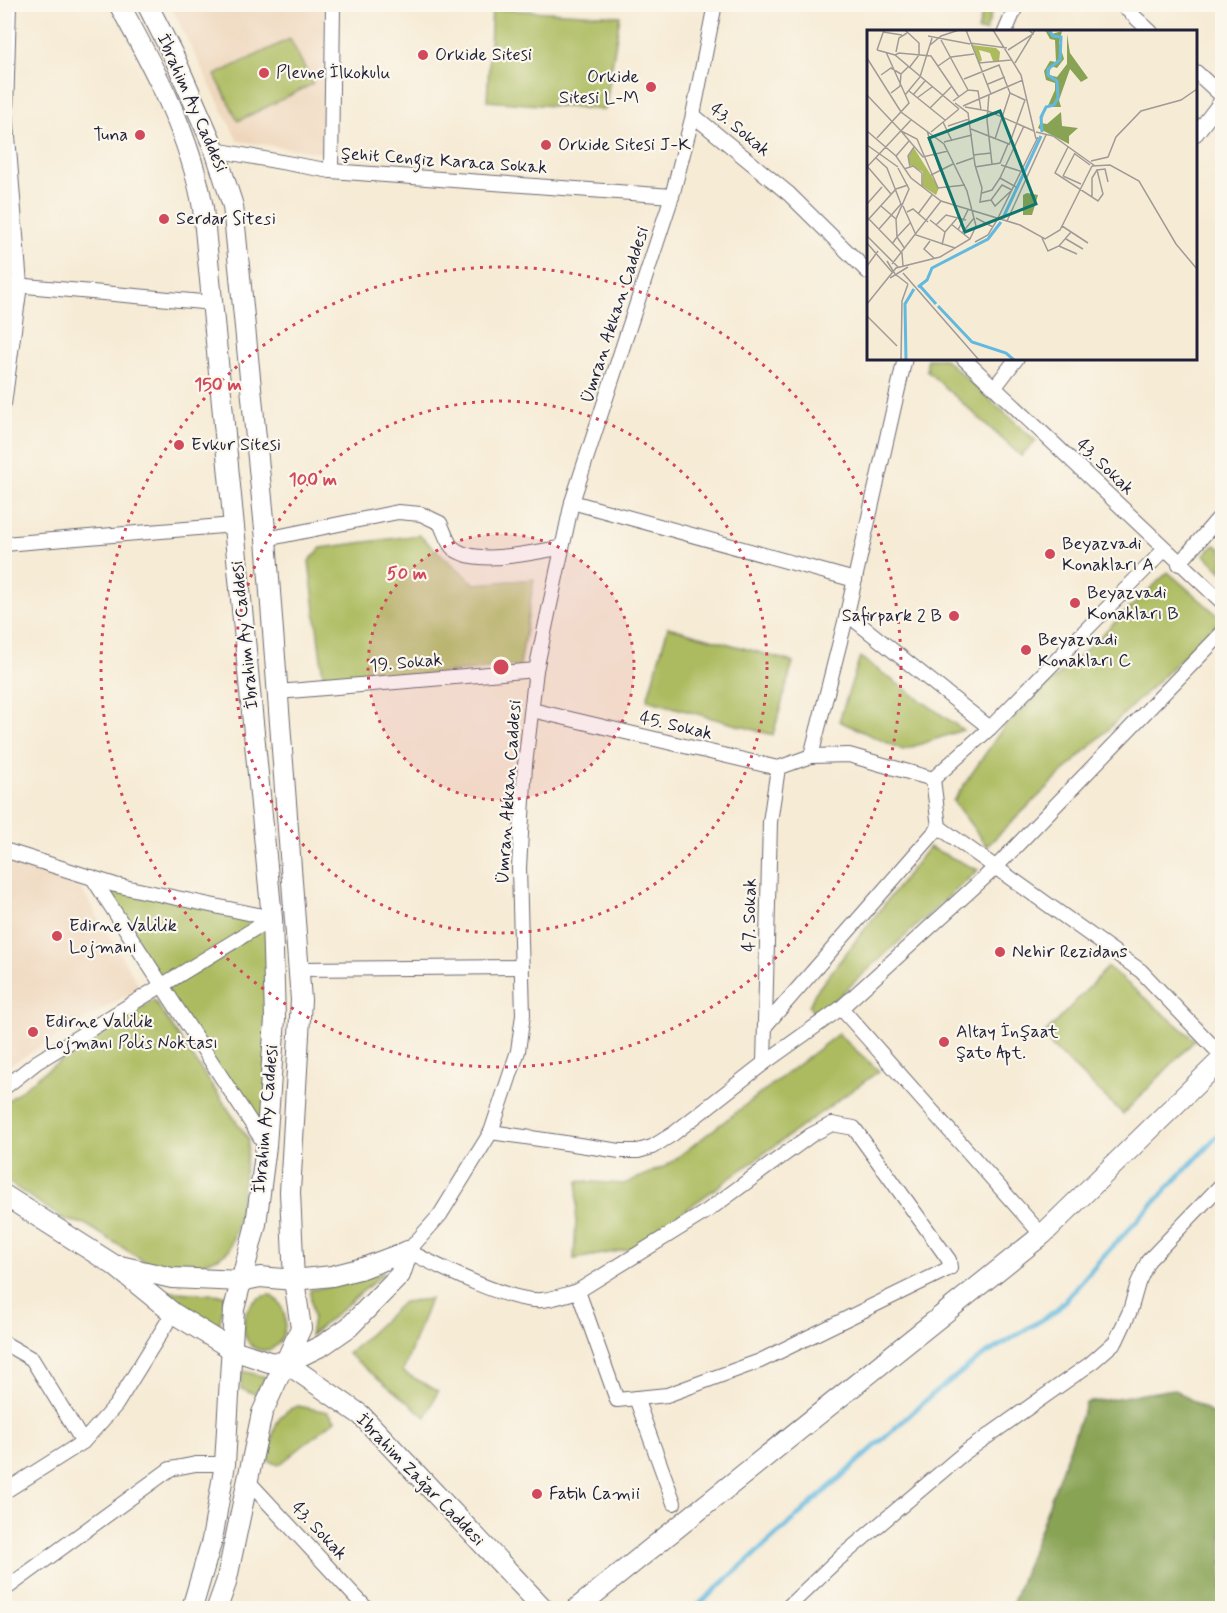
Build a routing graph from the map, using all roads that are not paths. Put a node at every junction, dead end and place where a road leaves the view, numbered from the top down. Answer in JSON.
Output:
{"nodes":[{"id":1,"x":9,"y":4,"type":"edge"},
{"id":2,"x":118,"y":4,"type":"edge"},
{"id":3,"x":147,"y":4,"type":"edge"},
{"id":4,"x":333,"y":4,"type":"edge"},
{"id":5,"x":715,"y":4,"type":"edge"},
{"id":6,"x":1017,"y":4,"type":"edge"},
{"id":7,"x":1121,"y":4,"type":"edge"},
{"id":8,"x":1006,"y":30,"type":"edge"},
{"id":9,"x":1149,"y":30,"type":"edge"},
{"id":10,"x":1197,"y":73,"type":"edge"},
{"id":11,"x":1222,"y":98,"type":"edge"},
{"id":12,"x":693,"y":115,"type":"junction"},
{"id":13,"x":1197,"y":133,"type":"edge"},
{"id":14,"x":215,"y":150,"type":"junction"},
{"id":15,"x":331,"y":171,"type":"junction"},
{"id":16,"x":672,"y":196,"type":"junction"},
{"id":17,"x":867,"y":271,"type":"edge"},
{"id":18,"x":4,"y":284,"type":"edge"},
{"id":19,"x":20,"y":285,"type":"junction"},
{"id":20,"x":213,"y":303,"type":"junction"},
{"id":21,"x":905,"y":360,"type":"edge"},
{"id":22,"x":965,"y":360,"type":"edge"},
{"id":23,"x":1015,"y":360,"type":"edge"},
{"id":24,"x":995,"y":387,"type":"junction"},
{"id":25,"x":4,"y":404,"type":"edge"},
{"id":26,"x":572,"y":502,"type":"junction"},
{"id":27,"x":1222,"y":514,"type":"edge"},
{"id":28,"x":234,"y":525,"type":"junction"},
{"id":29,"x":266,"y":539,"type":"junction"},
{"id":30,"x":4,"y":544,"type":"edge"},
{"id":31,"x":560,"y":548,"type":"junction"},
{"id":32,"x":1165,"y":549,"type":"junction"},
{"id":33,"x":1179,"y":564,"type":"junction"},
{"id":34,"x":855,"y":580,"type":"junction"},
{"id":35,"x":1222,"y":602,"type":"edge"},
{"id":36,"x":847,"y":614,"type":"junction"},
{"id":37,"x":1222,"y":633,"type":"edge"},
{"id":38,"x":537,"y":670,"type":"junction"},
{"id":39,"x":278,"y":692,"type":"junction"},
{"id":40,"x":532,"y":710,"type":"junction"},
{"id":41,"x":990,"y":728,"type":"junction"},
{"id":42,"x":811,"y":756,"type":"junction"},
{"id":43,"x":777,"y":768,"type":"junction"},
{"id":44,"x":933,"y":779,"type":"junction"},
{"id":45,"x":939,"y":827,"type":"junction"},
{"id":46,"x":4,"y":850,"type":"edge"},
{"id":47,"x":996,"y":867,"type":"junction"},
{"id":48,"x":92,"y":877,"type":"junction"},
{"id":49,"x":272,"y":918,"type":"junction"},
{"id":50,"x":522,"y":967,"type":"junction"},
{"id":51,"x":300,"y":969,"type":"junction"},
{"id":52,"x":160,"y":985,"type":"junction"},
{"id":53,"x":841,"y":1008,"type":"junction"},
{"id":54,"x":766,"y":1025,"type":"junction"},
{"id":55,"x":1222,"y":1057,"type":"edge"},
{"id":56,"x":764,"y":1063,"type":"junction"},
{"id":57,"x":4,"y":1088,"type":"edge"},
{"id":58,"x":491,"y":1132,"type":"junction"},
{"id":59,"x":266,"y":1146,"type":"junction"},
{"id":60,"x":1222,"y":1184,"type":"edge"},
{"id":61,"x":4,"y":1195,"type":"edge"},
{"id":62,"x":1042,"y":1235,"type":"junction"},
{"id":63,"x":408,"y":1251,"type":"junction"},
{"id":64,"x":114,"y":1265,"type":"junction"},
{"id":65,"x":294,"y":1280,"type":"junction"},
{"id":66,"x":241,"y":1281,"type":"junction"},
{"id":67,"x":578,"y":1291,"type":"junction"},
{"id":68,"x":173,"y":1313,"type":"junction"},
{"id":69,"x":4,"y":1343,"type":"edge"},
{"id":70,"x":233,"y":1350,"type":"junction"},
{"id":71,"x":286,"y":1364,"type":"junction"},
{"id":72,"x":636,"y":1398,"type":"junction"},
{"id":73,"x":83,"y":1442,"type":"junction"},
{"id":74,"x":225,"y":1464,"type":"junction"},
{"id":75,"x":246,"y":1479,"type":"junction"},
{"id":76,"x":4,"y":1492,"type":"edge"},
{"id":77,"x":675,"y":1503,"type":"dead end"},
{"id":78,"x":4,"y":1590,"type":"edge"},
{"id":79,"x":192,"y":1608,"type":"edge"},
{"id":80,"x":216,"y":1608,"type":"edge"},
{"id":81,"x":366,"y":1608,"type":"edge"},
{"id":82,"x":543,"y":1608,"type":"edge"},
{"id":83,"x":577,"y":1608,"type":"edge"},
{"id":84,"x":787,"y":1608,"type":"edge"}],
"edges":[{"from":1,"to":19,"type":"street"},
{"from":2,"to":20,"type":"main road","name":"İbrahim Ay Caddesi"},
{"from":3,"to":14,"type":"main road","name":"İbrahim Ay Caddesi"},
{"from":4,"to":15,"type":"street"},
{"from":5,"to":12,"type":"street","name":"Ümran Akkan Caddesi"},
{"from":6,"to":8,"type":"street"},
{"from":7,"to":9,"type":"street"},
{"from":10,"to":11,"type":"street"},
{"from":11,"to":13,"type":"street"},
{"from":12,"to":16,"type":"street","name":"Ümran Akkan Caddesi"},
{"from":12,"to":17,"type":"street","name":"43. Sokak"},
{"from":14,"to":15,"type":"street","name":"Şehit Cengiz Karaca Sokak"},
{"from":14,"to":29,"type":"main road","name":"İbrahim Ay Caddesi"},
{"from":15,"to":16,"type":"street","name":"Şehit Cengiz Karaca Sokak"},
{"from":16,"to":26,"type":"street","name":"Ümran Akkan Caddesi"},
{"from":18,"to":19,"type":"street"},
{"from":19,"to":20,"type":"street"},
{"from":19,"to":25,"type":"street"},
{"from":20,"to":28,"type":"main road","name":"İbrahim Ay Caddesi"},
{"from":21,"to":34,"type":"street"},
{"from":22,"to":24,"type":"street","name":"43. Sokak"},
{"from":23,"to":24,"type":"street"},
{"from":24,"to":32,"type":"street","name":"43. Sokak"},
{"from":26,"to":31,"type":"street","name":"Ümran Akkan Caddesi"},
{"from":26,"to":34,"type":"street"},
{"from":27,"to":33,"type":"street"},
{"from":28,"to":30,"type":"street"},
{"from":28,"to":49,"type":"main road","name":"İbrahim Ay Caddesi"},
{"from":29,"to":31,"type":"street"},
{"from":29,"to":39,"type":"main road","name":"İbrahim Ay Caddesi"},
{"from":31,"to":38,"type":"street","name":"Ümran Akkan Caddesi"},
{"from":32,"to":33,"type":"street","name":"43. Sokak"},
{"from":32,"to":41,"type":"street"},
{"from":33,"to":35,"type":"street","name":"43. Sokak"},
{"from":34,"to":36,"type":"street"},
{"from":36,"to":41,"type":"street"},
{"from":36,"to":42,"type":"street"},
{"from":37,"to":47,"type":"street"},
{"from":38,"to":39,"type":"street","name":"19. Sokak"},
{"from":38,"to":40,"type":"street","name":"Ümran Akkan Caddesi"},
{"from":39,"to":51,"type":"main road","name":"İbrahim Ay Caddesi"},
{"from":40,"to":43,"type":"street","name":"45. Sokak"},
{"from":40,"to":50,"type":"street","name":"Ümran Akkan Caddesi"},
{"from":41,"to":44,"type":"street"},
{"from":42,"to":43,"type":"street"},
{"from":42,"to":44,"type":"street"},
{"from":43,"to":54,"type":"street","name":"47. Sokak"},
{"from":44,"to":45,"type":"street"},
{"from":45,"to":47,"type":"street"},
{"from":45,"to":54,"type":"street"},
{"from":46,"to":48,"type":"street"},
{"from":47,"to":53,"type":"street"},
{"from":47,"to":55,"type":"street"},
{"from":48,"to":49,"type":"street"},
{"from":48,"to":52,"type":"street"},
{"from":49,"to":52,"type":"street"},
{"from":49,"to":59,"type":"main road","name":"İbrahim Ay Caddesi"},
{"from":50,"to":51,"type":"street"},
{"from":50,"to":58,"type":"street","name":"Ümran Akkan Caddesi"},
{"from":51,"to":65,"type":"main road","name":"İbrahim Ay Caddesi"},
{"from":52,"to":57,"type":"street"},
{"from":52,"to":59,"type":"street"},
{"from":53,"to":56,"type":"street"},
{"from":53,"to":62,"type":"street"},
{"from":54,"to":56,"type":"street","name":"47. Sokak"},
{"from":55,"to":62,"type":"main road"},
{"from":56,"to":58,"type":"street"},
{"from":58,"to":63,"type":"street","name":"Ümran Akkan Caddesi"},
{"from":59,"to":66,"type":"main road","name":"İbrahim Ay Caddesi"},
{"from":60,"to":84,"type":"street"},
{"from":61,"to":64,"type":"main road"},
{"from":62,"to":83,"type":"main road"},
{"from":63,"to":65,"type":"main road"},
{"from":63,"to":67,"type":"street"},
{"from":63,"to":71,"type":"main road"},
{"from":64,"to":66,"type":"main road"},
{"from":64,"to":68,"type":"main road"},
{"from":65,"to":66,"type":"main road"},
{"from":65,"to":71,"type":"main road"},
{"from":66,"to":70,"type":"main road"},
{"from":67,"to":72,"type":"street"},
{"from":67,"to":72,"type":"street"},
{"from":68,"to":70,"type":"main road"},
{"from":68,"to":73,"type":"street"},
{"from":69,"to":73,"type":"street"},
{"from":70,"to":71,"type":"main road"},
{"from":70,"to":74,"type":"main road"},
{"from":71,"to":75,"type":"main road"},
{"from":71,"to":82,"type":"main road","name":"İbrahim Zağar Caddesi"},
{"from":72,"to":77,"type":"street"},
{"from":73,"to":76,"type":"street"},
{"from":74,"to":78,"type":"street"},
{"from":74,"to":79,"type":"main road"},
{"from":75,"to":80,"type":"main road"},
{"from":75,"to":81,"type":"street","name":"43. Sokak"}]}
